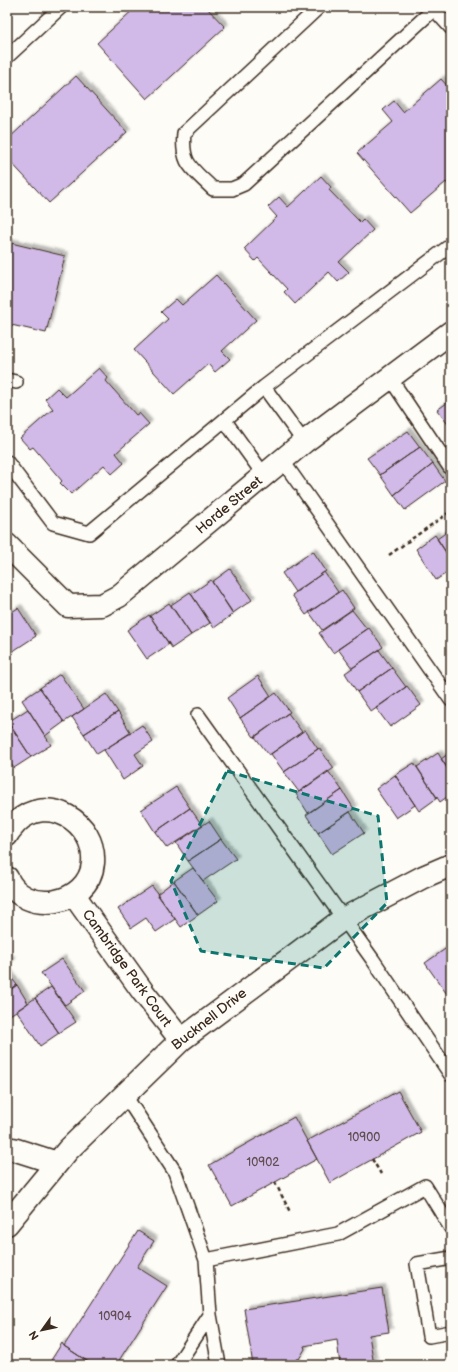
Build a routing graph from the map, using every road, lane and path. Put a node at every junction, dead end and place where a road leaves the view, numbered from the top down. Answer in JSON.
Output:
{"nodes":[{"id":1,"x":60,"y":7,"type":"edge"},
{"id":2,"x":319,"y":7,"type":"edge"},
{"id":3,"x":433,"y":8,"type":"edge"},
{"id":4,"x":451,"y":28,"type":"edge"},
{"id":5,"x":7,"y":57,"type":"edge"},
{"id":6,"x":451,"y":245,"type":"edge"},
{"id":7,"x":451,"y":332,"type":"edge"},
{"id":8,"x":390,"y":378,"type":"junction"},
{"id":9,"x":264,"y":387,"type":"junction"},
{"id":10,"x":225,"y":421,"type":"junction"},
{"id":11,"x":304,"y":442,"type":"junction"},
{"id":12,"x":282,"y":460,"type":"junction"},
{"id":13,"x":7,"y":462,"type":"edge"},
{"id":14,"x":451,"y":469,"type":"edge"},
{"id":15,"x":264,"y":475,"type":"junction"},
{"id":16,"x":451,"y":511,"type":"edge"},
{"id":17,"x":7,"y":545,"type":"edge"},
{"id":18,"x":389,"y":555,"type":"dead end"},
{"id":19,"x":451,"y":700,"type":"edge"},
{"id":20,"x":198,"y":715,"type":"dead end"},
{"id":21,"x":7,"y":835,"type":"edge"},
{"id":22,"x":451,"y":865,"type":"edge"},
{"id":23,"x":7,"y":878,"type":"edge"},
{"id":24,"x":74,"y":895,"type":"junction"},
{"id":25,"x":343,"y":919,"type":"junction"},
{"id":26,"x":181,"y":1040,"type":"junction"},
{"id":27,"x":451,"y":1075,"type":"edge"},
{"id":28,"x":124,"y":1094,"type":"junction"},
{"id":29,"x":7,"y":1150,"type":"edge"},
{"id":30,"x":372,"y":1159,"type":"dead end"},
{"id":31,"x":57,"y":1164,"type":"junction"},
{"id":32,"x":381,"y":1174,"type":"dead end"},
{"id":33,"x":275,"y":1182,"type":"dead end"},
{"id":34,"x":290,"y":1212,"type":"dead end"},
{"id":35,"x":7,"y":1224,"type":"edge"},
{"id":36,"x":451,"y":1228,"type":"edge"},
{"id":37,"x":451,"y":1258,"type":"edge"},
{"id":38,"x":206,"y":1260,"type":"junction"},
{"id":39,"x":210,"y":1315,"type":"junction"},
{"id":40,"x":451,"y":1332,"type":"edge"},
{"id":41,"x":177,"y":1365,"type":"edge"},
{"id":42,"x":219,"y":1365,"type":"edge"}],
"edges":[{"from":1,"to":5,"type":"lane"},
{"from":2,"to":3,"type":"lane"},
{"from":3,"to":4,"type":"lane"},
{"from":6,"to":9,"type":"lane"},
{"from":7,"to":8,"type":"street","name":"Horde Street"},
{"from":8,"to":11,"type":"street","name":"Horde Street"},
{"from":8,"to":14,"type":"lane"},
{"from":9,"to":10,"type":"lane"},
{"from":9,"to":11,"type":"lane"},
{"from":10,"to":13,"type":"lane"},
{"from":10,"to":15,"type":"lane"},
{"from":11,"to":12,"type":"street","name":"Horde Street"},
{"from":12,"to":15,"type":"street","name":"Horde Street"},
{"from":12,"to":19,"type":"lane"},
{"from":15,"to":17,"type":"street","name":"Horde Street"},
{"from":16,"to":18,"type":"path"},
{"from":20,"to":25,"type":"lane"},
{"from":21,"to":24,"type":"street","name":"Cambridge Park Court"},
{"from":22,"to":25,"type":"street","name":"Bucknell Drive"},
{"from":23,"to":24,"type":"street","name":"Cambridge Park Court"},
{"from":24,"to":26,"type":"street","name":"Cambridge Park Court"},
{"from":25,"to":26,"type":"street","name":"Bucknell Drive"},
{"from":25,"to":27,"type":"lane"},
{"from":26,"to":28,"type":"street","name":"Bucknell Drive"},
{"from":28,"to":31,"type":"street","name":"Bucknell Drive"},
{"from":28,"to":38,"type":"lane"},
{"from":29,"to":31,"type":"street"},
{"from":30,"to":32,"type":"path"},
{"from":31,"to":35,"type":"street","name":"Bucknell Drive"},
{"from":33,"to":34,"type":"path"},
{"from":36,"to":38,"type":"lane"},
{"from":37,"to":40,"type":"lane"},
{"from":38,"to":39,"type":"lane"},
{"from":39,"to":41,"type":"lane"},
{"from":39,"to":42,"type":"lane"}]}
